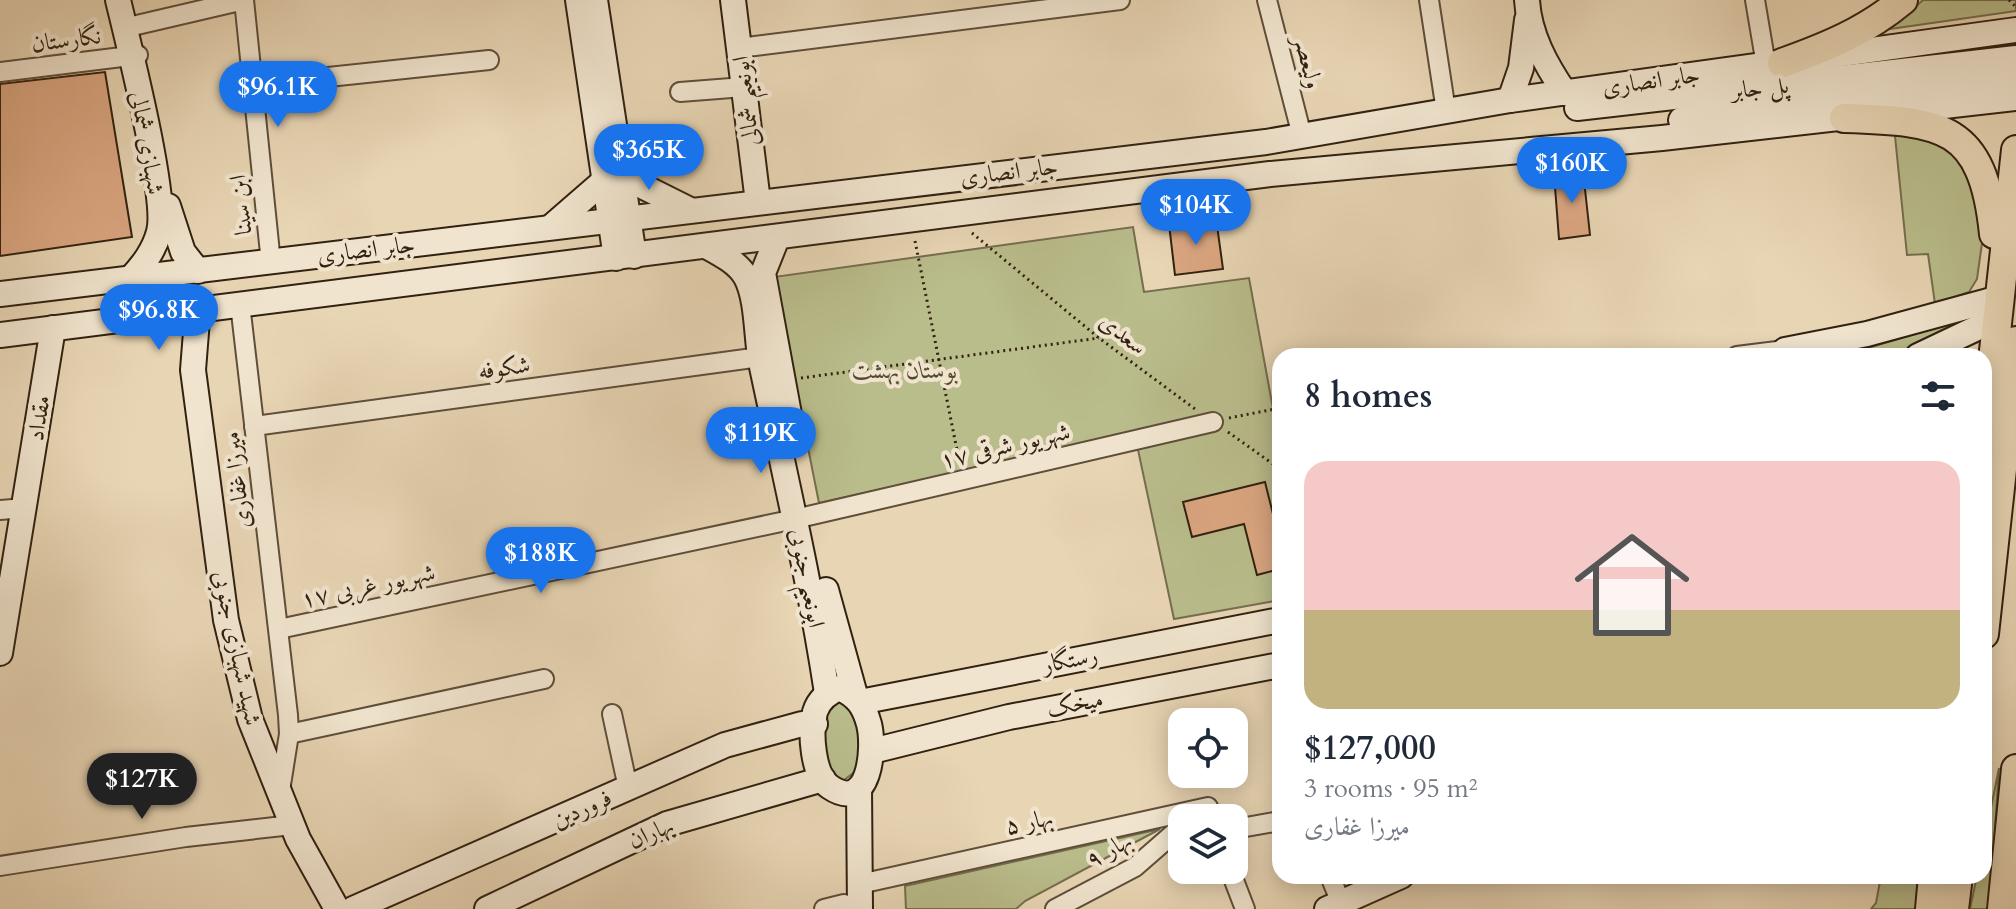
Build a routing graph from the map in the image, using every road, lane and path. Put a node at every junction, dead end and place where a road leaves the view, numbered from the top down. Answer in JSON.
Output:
{"nodes":[{"id":1,"x":118,"y":0,"type":"edge"},
{"id":2,"x":126,"y":0,"type":"edge"},
{"id":3,"x":244,"y":0,"type":"edge"},
{"id":4,"x":578,"y":0,"type":"edge"},
{"id":5,"x":595,"y":0,"type":"edge"},
{"id":6,"x":733,"y":0,"type":"edge"},
{"id":7,"x":1120,"y":0,"type":"edge"},
{"id":8,"x":1267,"y":0,"type":"edge"},
{"id":9,"x":1429,"y":0,"type":"edge"},
{"id":10,"x":1755,"y":0,"type":"edge"},
{"id":11,"x":1903,"y":0,"type":"edge"},
{"id":12,"x":2009,"y":0,"type":"edge"},
{"id":13,"x":1528,"y":7,"type":"edge"},
{"id":14,"x":2016,"y":7,"type":"edge"},
{"id":15,"x":128,"y":27,"type":"junction"},
{"id":16,"x":2016,"y":30,"type":"edge"},
{"id":17,"x":739,"y":48,"type":"junction"},
{"id":18,"x":134,"y":56,"type":"junction"},
{"id":19,"x":2016,"y":58,"type":"edge"},
{"id":20,"x":489,"y":60,"type":"dead end"},
{"id":21,"x":1774,"y":64,"type":"junction"},
{"id":22,"x":0,"y":72,"type":"edge"},
{"id":23,"x":2016,"y":76,"type":"edge"},
{"id":24,"x":253,"y":85,"type":"junction"},
{"id":25,"x":744,"y":87,"type":"junction"},
{"id":26,"x":680,"y":92,"type":"dead end"},
{"id":27,"x":1565,"y":93,"type":"junction"},
{"id":28,"x":2016,"y":98,"type":"edge"},
{"id":29,"x":1510,"y":100,"type":"junction"},
{"id":30,"x":1446,"y":111,"type":"junction"},
{"id":31,"x":1844,"y":118,"type":"junction"},
{"id":32,"x":1302,"y":136,"type":"junction"},
{"id":33,"x":1266,"y":142,"type":"junction"},
{"id":34,"x":2016,"y":150,"type":"edge"},
{"id":35,"x":1270,"y":174,"type":"junction"},
{"id":36,"x":614,"y":178,"type":"junction"},
{"id":37,"x":758,"y":202,"type":"junction"},
{"id":38,"x":690,"y":210,"type":"junction"},
{"id":39,"x":952,"y":216,"type":"junction"},
{"id":40,"x":620,"y":217,"type":"junction"},
{"id":41,"x":552,"y":226,"type":"junction"},
{"id":42,"x":777,"y":238,"type":"junction"},
{"id":43,"x":2010,"y":241,"type":"edge"},
{"id":44,"x":708,"y":247,"type":"junction"},
{"id":45,"x":918,"y":256,"type":"dead end"},
{"id":46,"x":625,"y":257,"type":"junction"},
{"id":47,"x":271,"y":263,"type":"junction"},
{"id":48,"x":198,"y":271,"type":"junction"},
{"id":49,"x":130,"y":279,"type":"junction"},
{"id":50,"x":0,"y":294,"type":"edge"},
{"id":51,"x":1999,"y":300,"type":"junction"},
{"id":52,"x":240,"y":304,"type":"junction"},
{"id":53,"x":198,"y":307,"type":"junction"},
{"id":54,"x":166,"y":314,"type":"junction"},
{"id":55,"x":53,"y":328,"type":"junction"},
{"id":56,"x":0,"y":335,"type":"edge"},
{"id":57,"x":1099,"y":338,"type":"junction"},
{"id":58,"x":2016,"y":341,"type":"edge"},
{"id":59,"x":1807,"y":348,"type":"edge"},
{"id":60,"x":1930,"y":348,"type":"edge"},
{"id":61,"x":760,"y":357,"type":"junction"},
{"id":62,"x":939,"y":361,"type":"junction"},
{"id":63,"x":1992,"y":366,"type":"edge"},
{"id":64,"x":193,"y":370,"type":"junction"},
{"id":65,"x":794,"y":379,"type":"dead end"},
{"id":66,"x":1272,"y":410,"type":"edge"},
{"id":67,"x":1213,"y":422,"type":"junction"},
{"id":68,"x":254,"y":426,"type":"junction"},
{"id":69,"x":1272,"y":463,"type":"edge"},
{"id":70,"x":961,"y":471,"type":"dead end"},
{"id":71,"x":25,"y":508,"type":"junction"},
{"id":72,"x":0,"y":510,"type":"edge"},
{"id":73,"x":802,"y":518,"type":"junction"},
{"id":74,"x":1992,"y":561,"type":"edge"},
{"id":75,"x":7,"y":576,"type":"edge"},
{"id":76,"x":1272,"y":621,"type":"edge"},
{"id":77,"x":279,"y":629,"type":"junction"},
{"id":78,"x":0,"y":653,"type":"edge"},
{"id":79,"x":1272,"y":667,"type":"edge"},
{"id":80,"x":544,"y":679,"type":"dead end"},
{"id":81,"x":827,"y":693,"type":"junction"},
{"id":82,"x":858,"y":699,"type":"junction"},
{"id":83,"x":612,"y":714,"type":"dead end"},
{"id":84,"x":815,"y":724,"type":"junction"},
{"id":85,"x":289,"y":734,"type":"junction"},
{"id":86,"x":872,"y":751,"type":"junction"},
{"id":87,"x":2016,"y":769,"type":"edge"},
{"id":88,"x":841,"y":787,"type":"junction"},
{"id":89,"x":628,"y":788,"type":"junction"},
{"id":90,"x":280,"y":794,"type":"junction"},
{"id":91,"x":1168,"y":818,"type":"edge"},
{"id":92,"x":1272,"y":822,"type":"edge"},
{"id":93,"x":292,"y":825,"type":"junction"},
{"id":94,"x":1248,"y":827,"type":"edge"},
{"id":95,"x":1168,"y":838,"type":"edge"},
{"id":96,"x":0,"y":866,"type":"edge"},
{"id":97,"x":2016,"y":883,"type":"edge"},
{"id":98,"x":860,"y":884,"type":"junction"},
{"id":99,"x":1235,"y":884,"type":"edge"},
{"id":100,"x":1331,"y":884,"type":"edge"},
{"id":101,"x":1383,"y":884,"type":"edge"},
{"id":102,"x":1932,"y":884,"type":"edge"},
{"id":103,"x":1957,"y":884,"type":"edge"},
{"id":104,"x":1334,"y":906,"type":"edge"},
{"id":105,"x":843,"y":908,"type":"edge"},
{"id":106,"x":337,"y":909,"type":"edge"},
{"id":107,"x":353,"y":909,"type":"edge"},
{"id":108,"x":487,"y":909,"type":"edge"},
{"id":109,"x":1055,"y":909,"type":"edge"},
{"id":110,"x":1245,"y":909,"type":"edge"},
{"id":111,"x":1930,"y":909,"type":"edge"},
{"id":112,"x":1954,"y":909,"type":"edge"},
{"id":113,"x":2005,"y":909,"type":"edge"}],
"edges":[{"from":1,"to":15,"type":"main road","name":"شهبازی شمالی"},
{"from":2,"to":15,"type":"main road","name":"شهبازی شمالی"},
{"from":3,"to":15,"type":"street"},
{"from":3,"to":24,"type":"street","name":"ابن سینا"},
{"from":4,"to":36,"type":"main road"},
{"from":5,"to":36,"type":"main road"},
{"from":6,"to":17,"type":"main road","name":"ابونعیم شمالی"},
{"from":7,"to":17,"type":"street"},
{"from":8,"to":32,"type":"street","name":"ولیعصر"},
{"from":9,"to":30,"type":"street"},
{"from":10,"to":21,"type":"street"},
{"from":11,"to":21,"type":"main road"},
{"from":12,"to":14,"type":"path"},
{"from":13,"to":27,"type":"main road"},
{"from":13,"to":29,"type":"main road"},
{"from":15,"to":18,"type":"main road","name":"شهبازی شمالی"},
{"from":16,"to":21,"type":"main road","name":"جابر انصاری"},
{"from":17,"to":25,"type":"main road","name":"ابونعیم شمالی"},
{"from":18,"to":22,"type":"street","name":"نگارستان"},
{"from":18,"to":48,"type":"main road","name":"شهبازی شمالی"},
{"from":18,"to":49,"type":"main road","name":"شهبازی شمالی"},
{"from":19,"to":33,"type":"main road","name":"پل جابر"},
{"from":20,"to":24,"type":"street"},
{"from":21,"to":27,"type":"main road","name":"جابر انصاری"},
{"from":23,"to":35,"type":"main road","name":"پل جابر"},
{"from":24,"to":47,"type":"street","name":"ابن سینا"},
{"from":25,"to":26,"type":"street"},
{"from":25,"to":37,"type":"main road","name":"ابونعیم شمالی"},
{"from":27,"to":29,"type":"main road","name":"جابر انصاری"},
{"from":28,"to":31,"type":"main road","name":"جابر انصاری"},
{"from":29,"to":30,"type":"main road","name":"جابر انصاری"},
{"from":30,"to":32,"type":"main road","name":"جابر انصاری"},
{"from":31,"to":35,"type":"main road","name":"جابر انصاری"},
{"from":31,"to":51,"type":"main road"},
{"from":32,"to":33,"type":"main road","name":"جابر انصاری"},
{"from":33,"to":37,"type":"main road","name":"جابر انصاری"},
{"from":34,"to":43,"type":"main road"},
{"from":35,"to":39,"type":"main road","name":"جابر انصاری"},
{"from":36,"to":38,"type":"main road"},
{"from":36,"to":40,"type":"main road"},
{"from":36,"to":41,"type":"main road"},
{"from":37,"to":38,"type":"main road","name":"جابر انصاری"},
{"from":38,"to":40,"type":"main road","name":"جابر انصاری"},
{"from":39,"to":42,"type":"main road","name":"جابر انصاری"},
{"from":39,"to":57,"type":"path","name":"سعدی"},
{"from":40,"to":41,"type":"main road","name":"جابر انصاری"},
{"from":40,"to":46,"type":"main road"},
{"from":41,"to":47,"type":"main road","name":"جابر انصاری"},
{"from":42,"to":44,"type":"main road","name":"جابر انصاری"},
{"from":42,"to":73,"type":"main road","name":"ابونعیم جنوبی"},
{"from":43,"to":51,"type":"main road"},
{"from":44,"to":46,"type":"main road","name":"جابر انصاری"},
{"from":44,"to":61,"type":"main road","name":"ابونعیم جنوبی"},
{"from":45,"to":62,"type":"path"},
{"from":46,"to":52,"type":"main road","name":"جابر انصاری"},
{"from":47,"to":48,"type":"main road","name":"جابر انصاری"},
{"from":48,"to":49,"type":"main road","name":"جابر انصاری"},
{"from":49,"to":50,"type":"main road","name":"جابر انصاری"},
{"from":51,"to":59,"type":"main road"},
{"from":51,"to":60,"type":"main road"},
{"from":51,"to":63,"type":"main road"},
{"from":52,"to":53,"type":"main road","name":"جابر انصاری"},
{"from":52,"to":68,"type":"street","name":"میرزا غفاری"},
{"from":53,"to":54,"type":"main road","name":"جابر انصاری"},
{"from":53,"to":64,"type":"main road","name":"شهید شهبازی جنوبی"},
{"from":54,"to":55,"type":"main road","name":"جابر انصاری"},
{"from":54,"to":64,"type":"main road","name":"شهید شهبازی جنوبی"},
{"from":55,"to":56,"type":"main road","name":"جابر انصاری"},
{"from":55,"to":71,"type":"main road","name":"مقداد"},
{"from":57,"to":62,"type":"path"},
{"from":57,"to":67,"type":"path","name":"سعدی"},
{"from":58,"to":74,"type":"main road"},
{"from":61,"to":68,"type":"street","name":"شکوفه"},
{"from":61,"to":73,"type":"main road","name":"ابونعیم جنوبی"},
{"from":62,"to":65,"type":"path"},
{"from":62,"to":70,"type":"path"},
{"from":64,"to":90,"type":"main road","name":"شهید شهبازی جنوبی"},
{"from":66,"to":67,"type":"path"},
{"from":67,"to":69,"type":"path","name":"سعدی"},
{"from":67,"to":73,"type":"street","name":"۱۷ شهریور شرقی"},
{"from":68,"to":77,"type":"street","name":"میرزا غفاری"},
{"from":71,"to":72,"type":"street"},
{"from":71,"to":75,"type":"main road","name":"مقداد"},
{"from":73,"to":77,"type":"street","name":"۱۷ شهریور غربی"},
{"from":73,"to":81,"type":"main road","name":"ابونعیم جنوبی"},
{"from":73,"to":82,"type":"main road","name":"ابونعیم جنوبی"},
{"from":75,"to":78,"type":"main road","name":"مقداد"},
{"from":76,"to":82,"type":"main road","name":"رستگار"},
{"from":77,"to":85,"type":"street","name":"میرزا غفاری"},
{"from":79,"to":86,"type":"main road","name":"میخک"},
{"from":80,"to":85,"type":"street"},
{"from":81,"to":82,"type":"main road","name":"رستگار"},
{"from":81,"to":84,"type":"main road"},
{"from":82,"to":86,"type":"main road","name":"ابونعیم جنوبی"},
{"from":83,"to":89,"type":"street"},
{"from":84,"to":88,"type":"main road"},
{"from":84,"to":89,"type":"main road","name":"فروردین"},
{"from":85,"to":90,"type":"street","name":"میرزا غفاری"},
{"from":86,"to":88,"type":"main road"},
{"from":87,"to":113,"type":"main road"},
{"from":88,"to":98,"type":"main road"},
{"from":88,"to":105,"type":"main road"},
{"from":88,"to":108,"type":"main road","name":"بهاران"},
{"from":89,"to":107,"type":"main road","name":"فروردین"},
{"from":90,"to":93,"type":"main road","name":"شهید شهبازی جنوبی"},
{"from":91,"to":98,"type":"street","name":"بهار ۵"},
{"from":92,"to":94,"type":"street"},
{"from":93,"to":96,"type":"street"},
{"from":93,"to":106,"type":"main road","name":"شهید شهبازی جنوبی"},
{"from":95,"to":109,"type":"street","name":"بهار ۹"},
{"from":97,"to":113,"type":"main road"},
{"from":98,"to":105,"type":"main road"},
{"from":99,"to":110,"type":"street"},
{"from":100,"to":104,"type":"street"},
{"from":101,"to":104,"type":"main road"},
{"from":102,"to":111,"type":"main road"},
{"from":103,"to":112,"type":"main road"}]}
